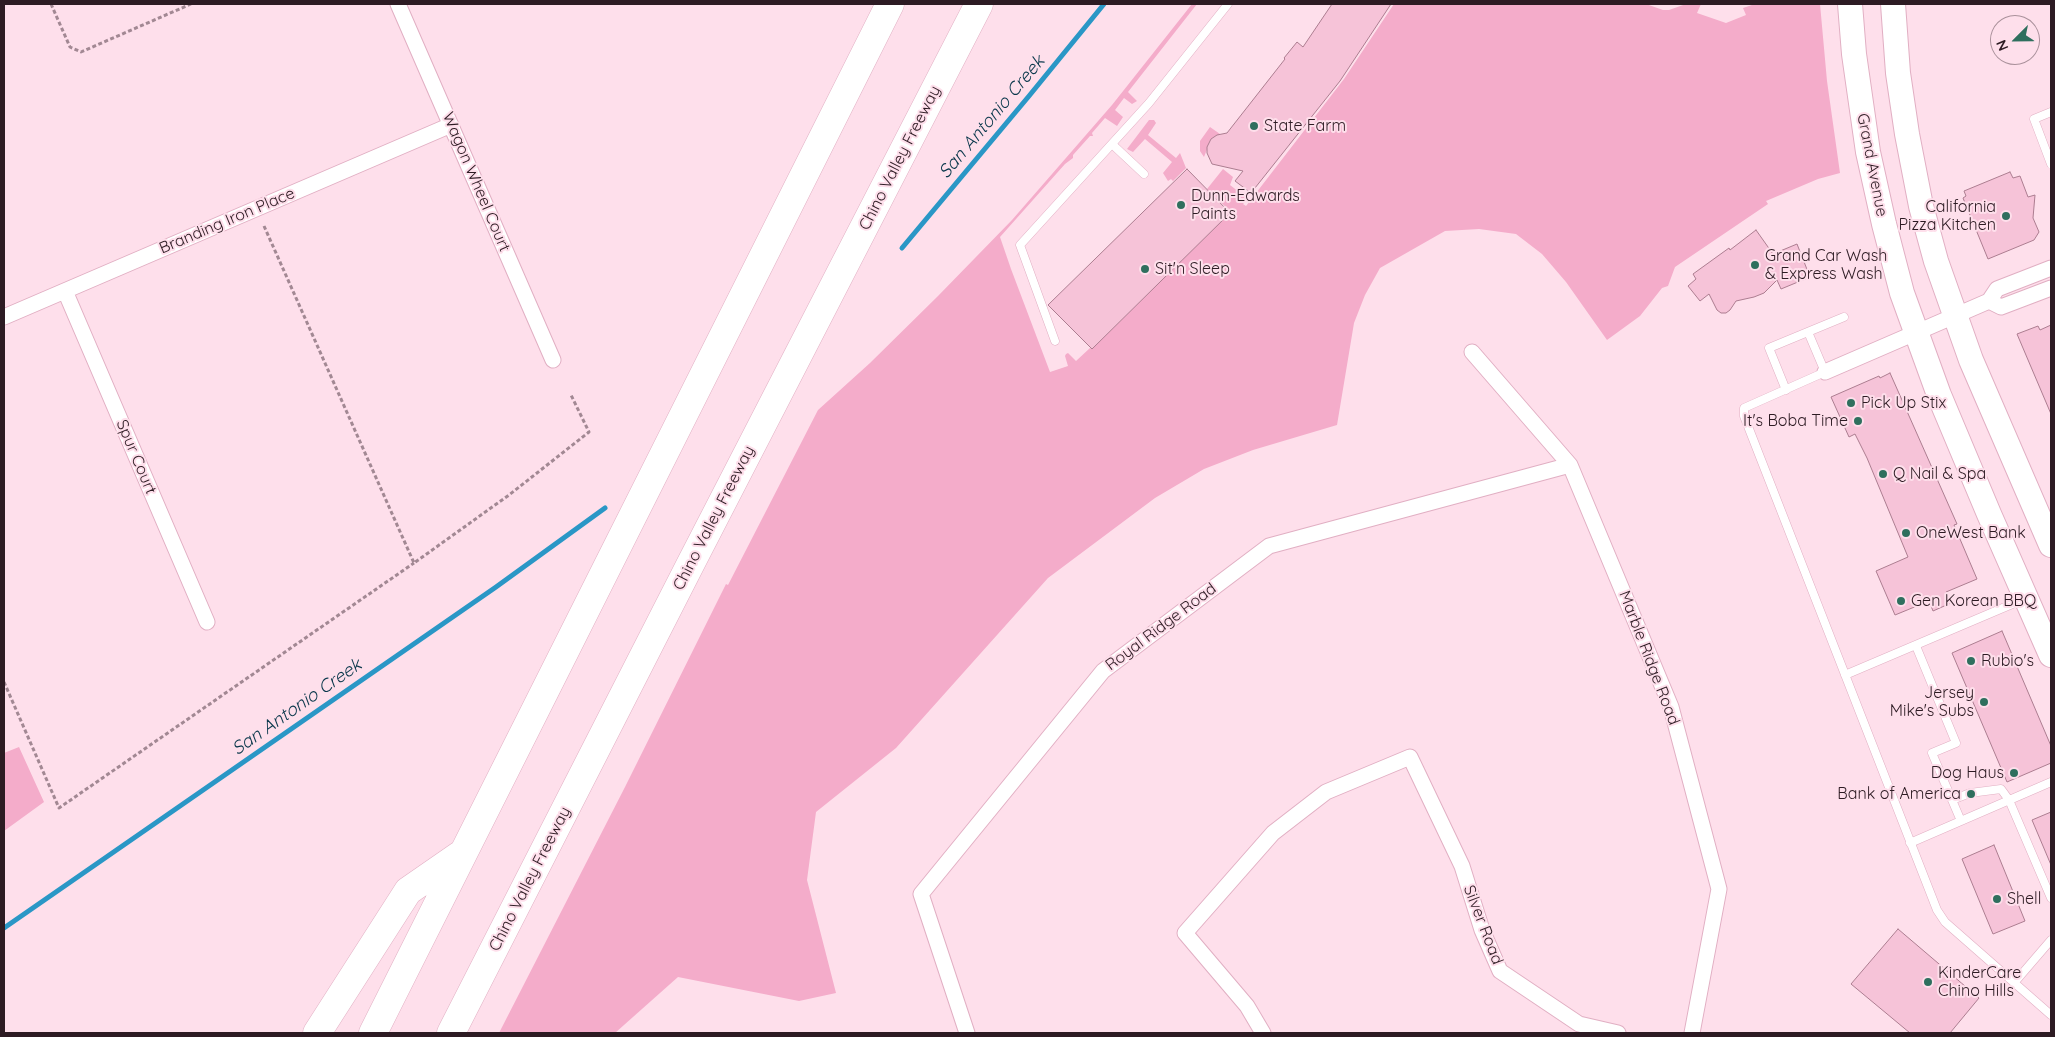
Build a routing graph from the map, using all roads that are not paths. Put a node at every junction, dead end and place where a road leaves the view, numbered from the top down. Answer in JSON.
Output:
{"nodes":[{"id":1,"x":398,"y":4,"type":"edge"},
{"id":2,"x":890,"y":4,"type":"edge"},
{"id":3,"x":979,"y":4,"type":"edge"},
{"id":4,"x":1228,"y":4,"type":"edge"},
{"id":5,"x":1850,"y":4,"type":"edge"},
{"id":6,"x":1893,"y":4,"type":"edge"},
{"id":7,"x":2051,"y":112,"type":"edge"},
{"id":8,"x":451,"y":125,"type":"junction"},
{"id":9,"x":1113,"y":145,"type":"junction"},
{"id":10,"x":2051,"y":164,"type":"edge"},
{"id":11,"x":1144,"y":174,"type":"dead end"},
{"id":12,"x":2051,"y":268,"type":"edge"},
{"id":13,"x":2051,"y":288,"type":"edge"},
{"id":14,"x":65,"y":291,"type":"junction"},
{"id":15,"x":1988,"y":301,"type":"junction"},
{"id":16,"x":1954,"y":316,"type":"junction"},
{"id":17,"x":4,"y":317,"type":"edge"},
{"id":18,"x":1844,"y":317,"type":"dead end"},
{"id":19,"x":1808,"y":332,"type":"junction"},
{"id":20,"x":1916,"y":334,"type":"junction"},
{"id":21,"x":1054,"y":341,"type":"dead end"},
{"id":22,"x":1472,"y":352,"type":"dead end"},
{"id":23,"x":553,"y":360,"type":"dead end"},
{"id":24,"x":1825,"y":372,"type":"junction"},
{"id":25,"x":1786,"y":390,"type":"junction"},
{"id":26,"x":1570,"y":465,"type":"junction"},
{"id":27,"x":2051,"y":545,"type":"edge"},
{"id":28,"x":2026,"y":599,"type":"junction"},
{"id":29,"x":207,"y":622,"type":"dead end"},
{"id":30,"x":1916,"y":646,"type":"junction"},
{"id":31,"x":2051,"y":655,"type":"edge"},
{"id":32,"x":1844,"y":675,"type":"junction"},
{"id":33,"x":2051,"y":782,"type":"edge"},
{"id":34,"x":1952,"y":800,"type":"junction"},
{"id":35,"x":2010,"y":800,"type":"junction"},
{"id":36,"x":1961,"y":821,"type":"junction"},
{"id":37,"x":1910,"y":843,"type":"junction"},
{"id":38,"x":462,"y":855,"type":"junction"},
{"id":39,"x":2051,"y":898,"type":"edge"},
{"id":40,"x":2051,"y":940,"type":"edge"},
{"id":41,"x":2014,"y":982,"type":"junction"},
{"id":42,"x":2051,"y":1015,"type":"edge"},
{"id":43,"x":317,"y":1033,"type":"edge"},
{"id":44,"x":373,"y":1033,"type":"edge"},
{"id":45,"x":451,"y":1033,"type":"edge"},
{"id":46,"x":967,"y":1033,"type":"edge"},
{"id":47,"x":1263,"y":1033,"type":"edge"},
{"id":48,"x":1618,"y":1033,"type":"edge"},
{"id":49,"x":1692,"y":1033,"type":"edge"}],
"edges":[{"from":1,"to":8,"type":"street","name":"Wagon Wheel Court"},
{"from":2,"to":38,"type":"highway"},
{"from":3,"to":45,"type":"highway","name":"Chino Valley Freeway"},
{"from":4,"to":9,"type":"lane"},
{"from":5,"to":20,"type":"main road","name":"Grand Avenue"},
{"from":6,"to":16,"type":"main road"},
{"from":7,"to":10,"type":"lane"},
{"from":8,"to":14,"type":"street","name":"Branding Iron Place"},
{"from":8,"to":23,"type":"street","name":"Wagon Wheel Court"},
{"from":9,"to":11,"type":"lane"},
{"from":9,"to":21,"type":"lane"},
{"from":12,"to":15,"type":"street"},
{"from":13,"to":15,"type":"street"},
{"from":14,"to":17,"type":"street","name":"Branding Iron Place"},
{"from":14,"to":29,"type":"street","name":"Spur Court"},
{"from":15,"to":16,"type":"street"},
{"from":16,"to":20,"type":"street"},
{"from":16,"to":27,"type":"main road"},
{"from":18,"to":19,"type":"lane"},
{"from":19,"to":24,"type":"lane"},
{"from":19,"to":25,"type":"lane"},
{"from":20,"to":24,"type":"street"},
{"from":20,"to":28,"type":"main road","name":"Grand Avenue"},
{"from":22,"to":26,"type":"street","name":"Marble Ridge Road"},
{"from":24,"to":25,"type":"lane"},
{"from":25,"to":32,"type":"lane"},
{"from":26,"to":46,"type":"street","name":"Royal Ridge Road"},
{"from":26,"to":49,"type":"street","name":"Marble Ridge Road"},
{"from":28,"to":30,"type":"lane"},
{"from":28,"to":31,"type":"main road","name":"Grand Avenue"},
{"from":30,"to":32,"type":"lane"},
{"from":30,"to":34,"type":"lane"},
{"from":32,"to":37,"type":"lane"},
{"from":33,"to":35,"type":"lane"},
{"from":34,"to":35,"type":"lane"},
{"from":34,"to":36,"type":"lane"},
{"from":35,"to":36,"type":"lane"},
{"from":35,"to":39,"type":"lane"},
{"from":36,"to":37,"type":"lane"},
{"from":37,"to":41,"type":"lane"},
{"from":38,"to":43,"type":"highway"},
{"from":38,"to":44,"type":"highway"},
{"from":40,"to":41,"type":"lane"},
{"from":41,"to":42,"type":"lane"},
{"from":47,"to":48,"type":"street","name":"Silver Road"}]}
